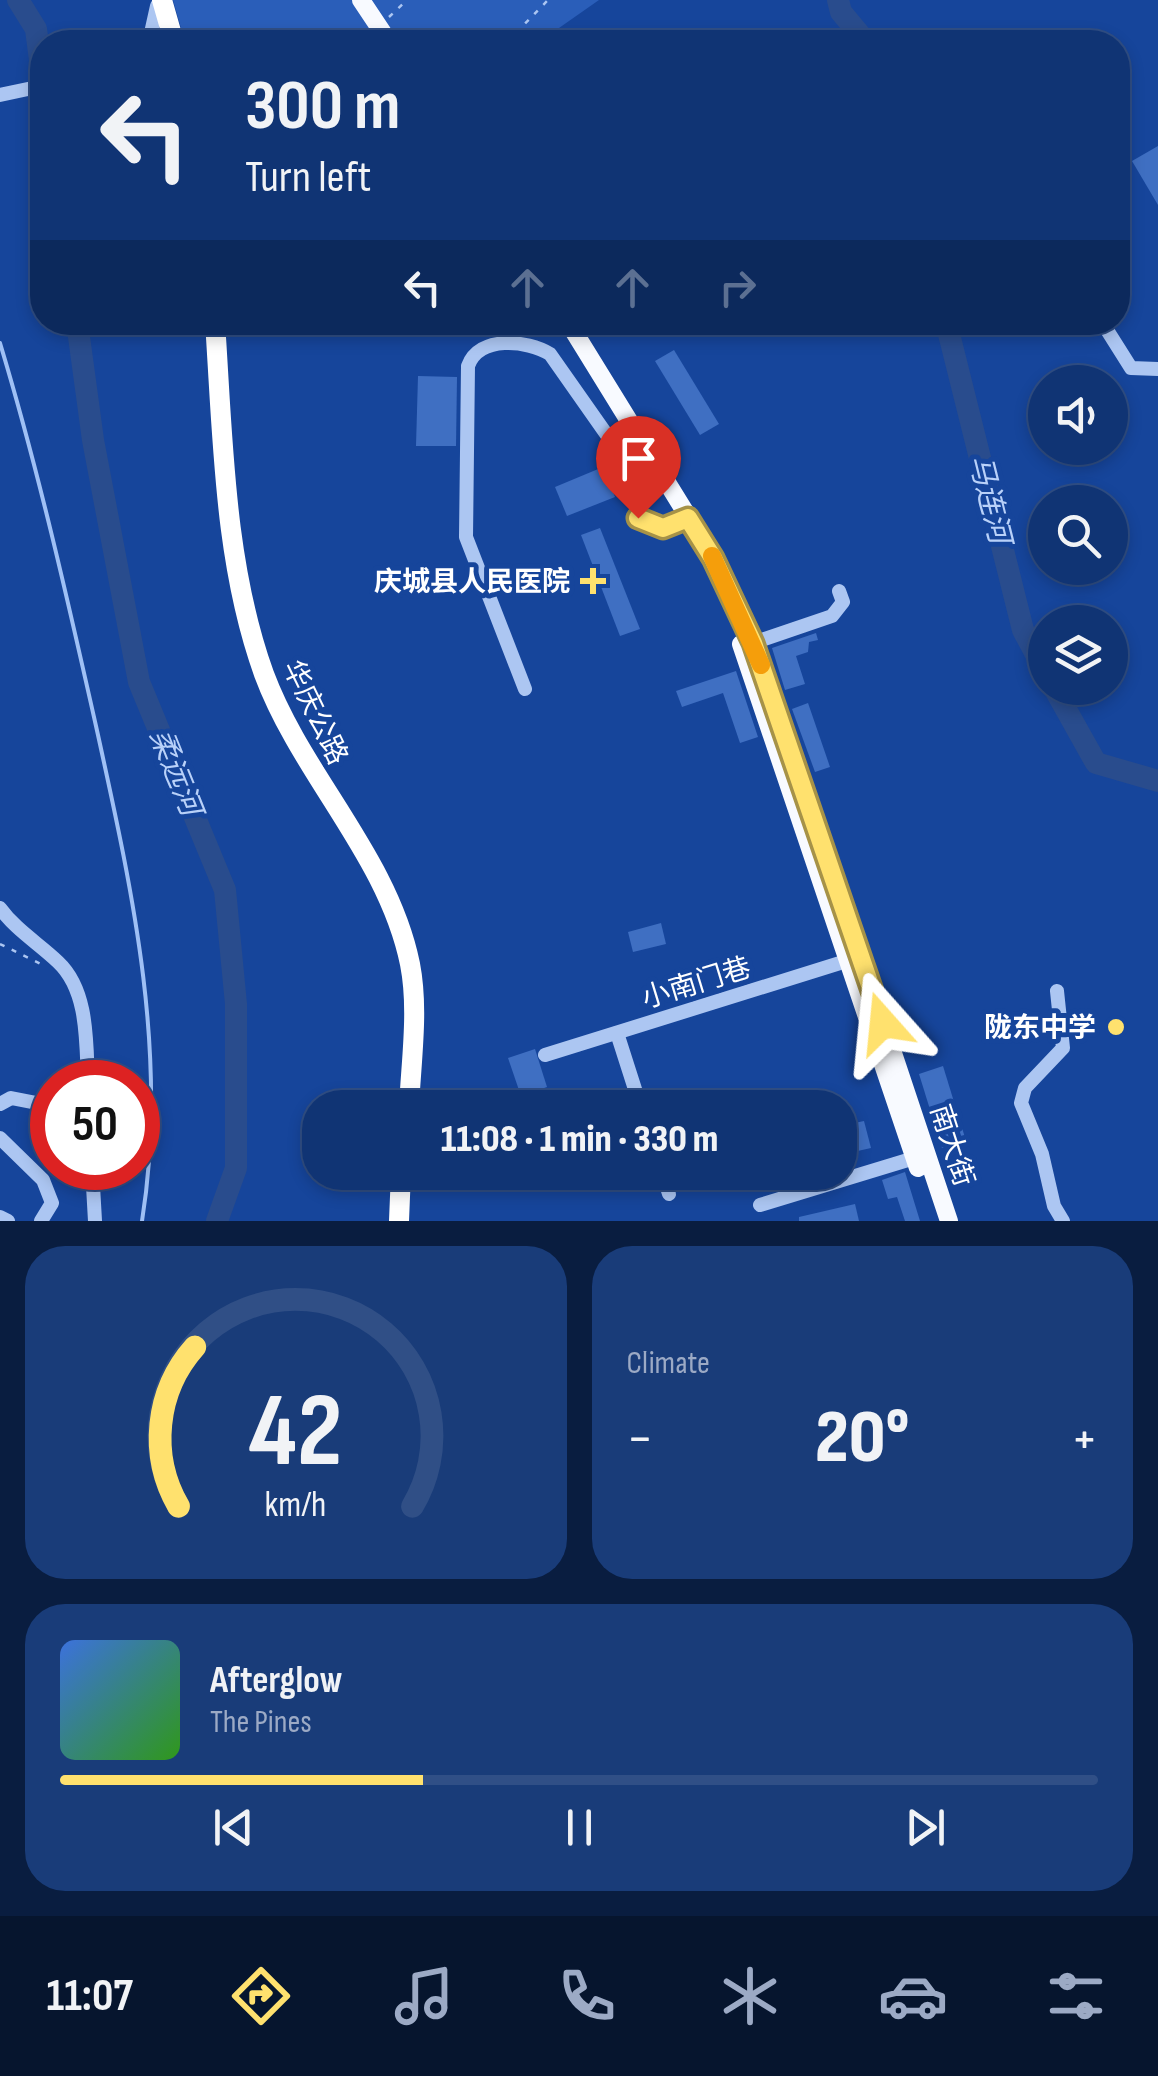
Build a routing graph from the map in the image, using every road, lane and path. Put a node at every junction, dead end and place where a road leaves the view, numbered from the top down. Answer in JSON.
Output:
{"nodes":[{"id":1,"x":351,"y":0,"type":"edge"},
{"id":2,"x":362,"y":0,"type":"edge"},
{"id":3,"x":407,"y":0,"type":"edge"},
{"id":4,"x":548,"y":0,"type":"edge"},
{"id":5,"x":158,"y":2,"type":"edge"},
{"id":6,"x":388,"y":18,"type":"dead end"},
{"id":7,"x":152,"y":30,"type":"edge"},
{"id":8,"x":166,"y":30,"type":"edge"},
{"id":9,"x":370,"y":30,"type":"edge"},
{"id":10,"x":381,"y":30,"type":"edge"},
{"id":11,"x":519,"y":30,"type":"edge"},
{"id":12,"x":30,"y":93,"type":"edge"},
{"id":13,"x":0,"y":99,"type":"edge"},
{"id":14,"x":213,"y":335,"type":"edge"},
{"id":15,"x":565,"y":335,"type":"edge"},
{"id":16,"x":576,"y":335,"type":"edge"},
{"id":17,"x":1110,"y":335,"type":"edge"},
{"id":18,"x":1158,"y":369,"type":"edge"},
{"id":19,"x":684,"y":520,"type":"junction"},
{"id":20,"x":840,"y":591,"type":"dead end"},
{"id":21,"x":753,"y":643,"type":"junction"},
{"id":22,"x":525,"y":689,"type":"dead end"},
{"id":23,"x":0,"y":908,"type":"edge"},
{"id":24,"x":0,"y":944,"type":"edge"},
{"id":25,"x":855,"y":959,"type":"junction"},
{"id":26,"x":62,"y":965,"type":"junction"},
{"id":27,"x":1057,"y":992,"type":"dead end"},
{"id":28,"x":617,"y":1033,"type":"junction"},
{"id":29,"x":545,"y":1055,"type":"dead end"},
{"id":30,"x":86,"y":1060,"type":"edge"},
{"id":31,"x":407,"y":1090,"type":"edge"},
{"id":32,"x":635,"y":1090,"type":"edge"},
{"id":33,"x":30,"y":1102,"type":"edge"},
{"id":34,"x":0,"y":1104,"type":"edge"},
{"id":35,"x":0,"y":1138,"type":"edge"},
{"id":36,"x":920,"y":1156,"type":"junction"},
{"id":37,"x":93,"y":1190,"type":"edge"},
{"id":38,"x":403,"y":1190,"type":"edge"},
{"id":39,"x":668,"y":1190,"type":"edge"},
{"id":40,"x":669,"y":1194,"type":"dead end"},
{"id":41,"x":760,"y":1204,"type":"dead end"},
{"id":42,"x":0,"y":1216,"type":"edge"},
{"id":43,"x":8,"y":1221,"type":"edge"},
{"id":44,"x":41,"y":1221,"type":"edge"},
{"id":45,"x":94,"y":1221,"type":"edge"},
{"id":46,"x":402,"y":1221,"type":"edge"},
{"id":47,"x":936,"y":1221,"type":"edge"},
{"id":48,"x":949,"y":1221,"type":"edge"},
{"id":49,"x":1063,"y":1221,"type":"edge"}],
"edges":[{"from":1,"to":9,"type":"main road"},
{"from":2,"to":10,"type":"main road"},
{"from":3,"to":6,"type":"path"},
{"from":4,"to":11,"type":"path"},
{"from":5,"to":7,"type":"street"},
{"from":5,"to":8,"type":"highway"},
{"from":12,"to":13,"type":"street"},
{"from":14,"to":31,"type":"highway","name":"华庆公路"},
{"from":15,"to":19,"type":"main road","name":"南大街"},
{"from":16,"to":19,"type":"main road","name":"南大街"},
{"from":17,"to":18,"type":"street"},
{"from":19,"to":21,"type":"main road","name":"南大街"},
{"from":19,"to":22,"type":"street"},
{"from":19,"to":25,"type":"main road","name":"南大街"},
{"from":20,"to":21,"type":"street"},
{"from":21,"to":25,"type":"main road","name":"南大街"},
{"from":23,"to":26,"type":"street"},
{"from":24,"to":26,"type":"path"},
{"from":25,"to":28,"type":"street","name":"小南门巷"},
{"from":25,"to":36,"type":"main road","name":"南大街"},
{"from":26,"to":30,"type":"street"},
{"from":27,"to":49,"type":"street"},
{"from":28,"to":29,"type":"street","name":"小南门巷"},
{"from":28,"to":32,"type":"street"},
{"from":33,"to":34,"type":"street"},
{"from":35,"to":44,"type":"street"},
{"from":36,"to":41,"type":"street"},
{"from":36,"to":47,"type":"main road","name":"南大街"},
{"from":36,"to":48,"type":"main road","name":"南大街"},
{"from":37,"to":45,"type":"street"},
{"from":38,"to":46,"type":"highway"},
{"from":39,"to":40,"type":"street"},
{"from":42,"to":43,"type":"street"}]}
